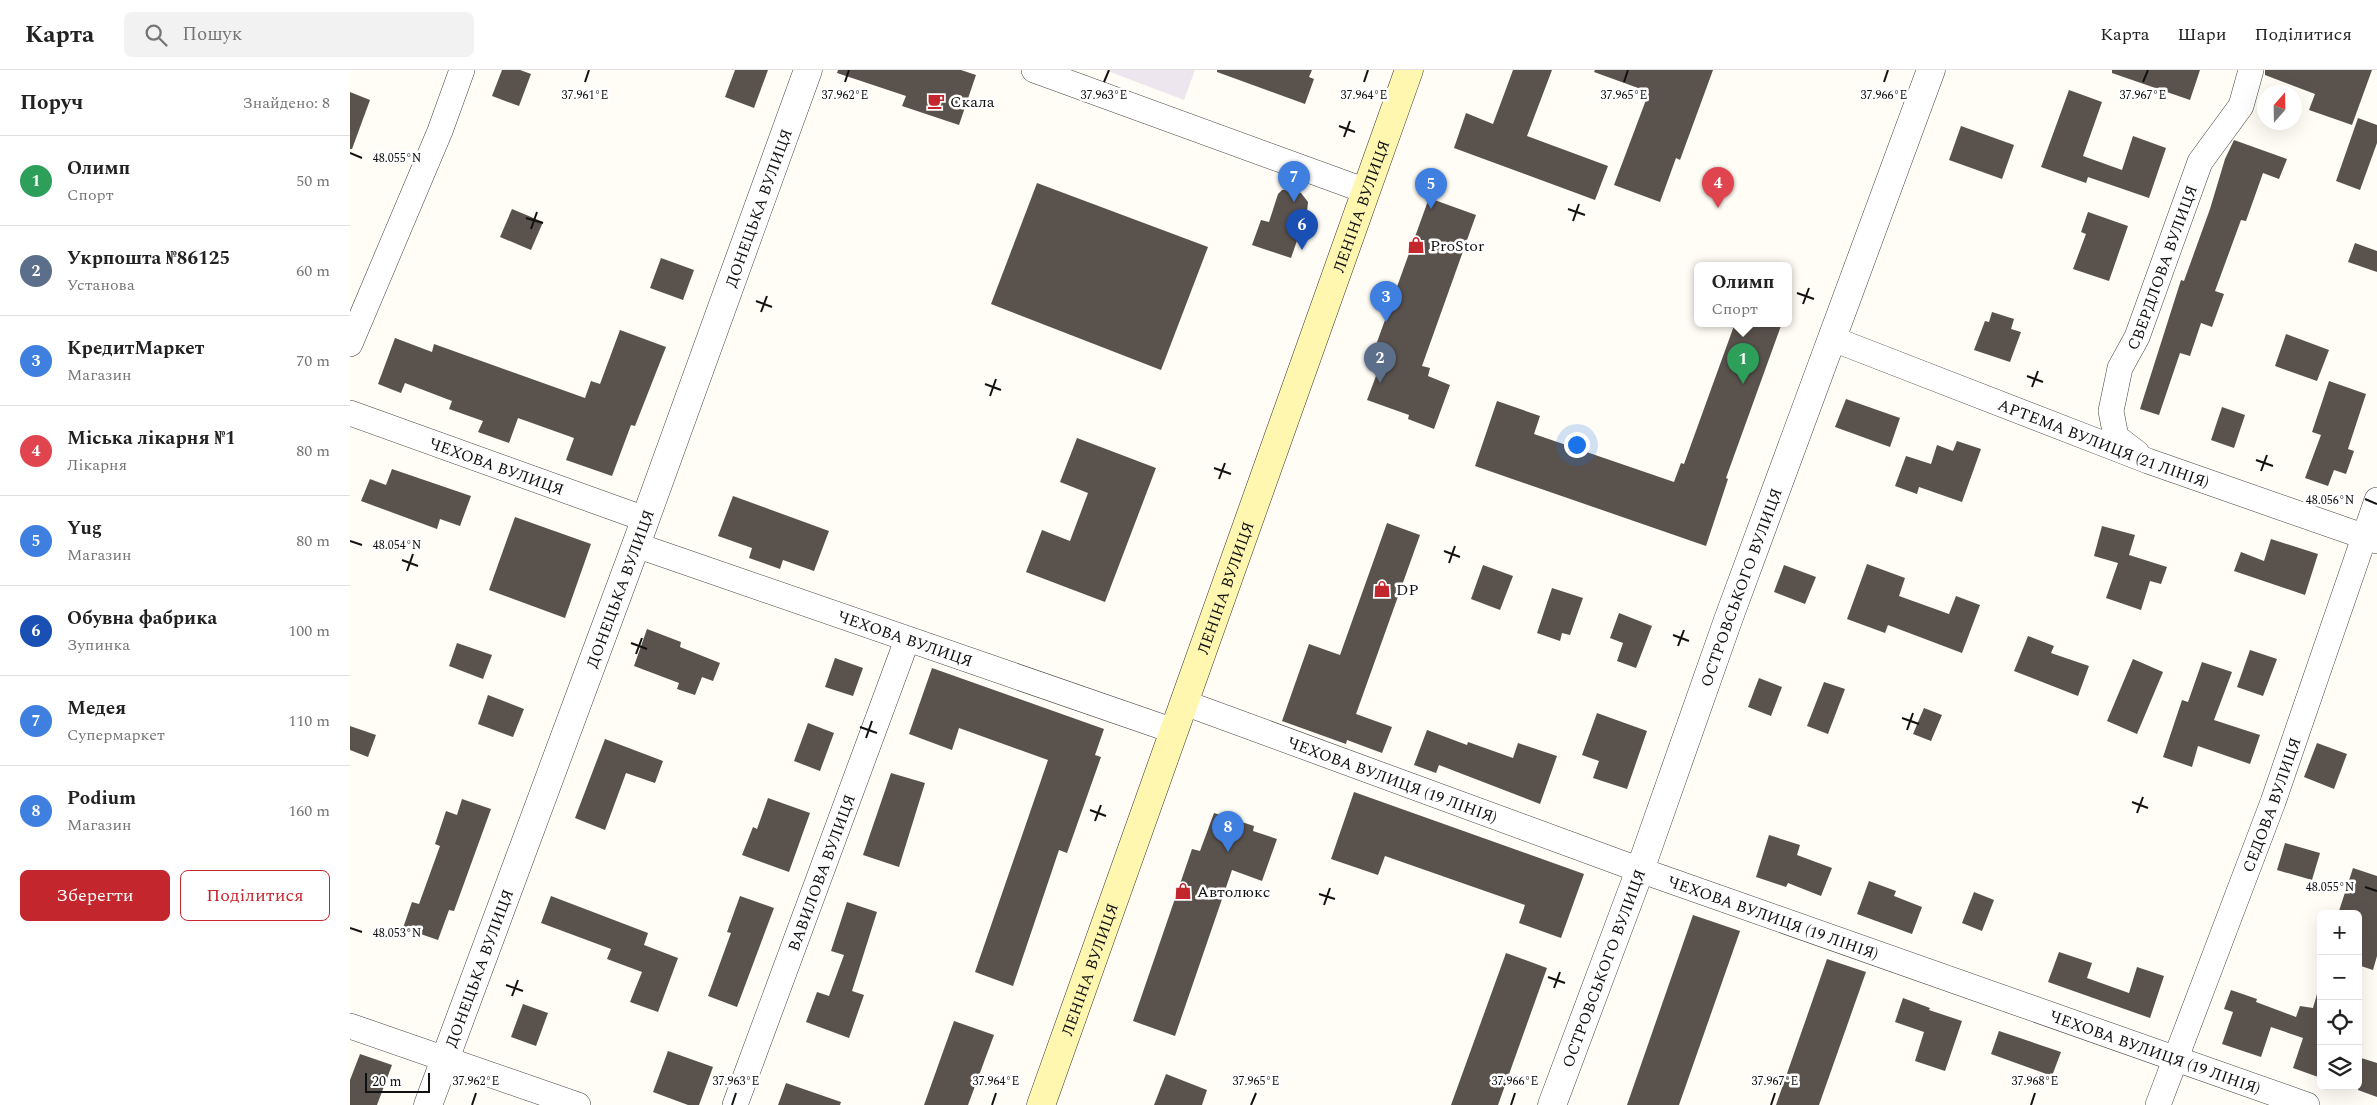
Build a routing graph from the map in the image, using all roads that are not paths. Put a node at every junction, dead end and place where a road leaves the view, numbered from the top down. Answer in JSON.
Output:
{"nodes":[{"id":1,"x":462,"y":70,"type":"edge"},
{"id":2,"x":808,"y":70,"type":"edge"},
{"id":3,"x":1034,"y":70,"type":"edge"},
{"id":4,"x":1409,"y":70,"type":"edge"},
{"id":5,"x":1931,"y":70,"type":"edge"},
{"id":6,"x":2251,"y":70,"type":"edge"},
{"id":7,"x":1366,"y":190,"type":"junction"},
{"id":8,"x":1832,"y":339,"type":"junction"},
{"id":9,"x":350,"y":344,"type":"edge"},
{"id":10,"x":350,"y":413,"type":"edge"},
{"id":11,"x":2148,"y":461,"type":"junction"},
{"id":12,"x":2377,"y":500,"type":"edge"},
{"id":13,"x":645,"y":519,"type":"junction"},
{"id":14,"x":2371,"y":539,"type":"edge"},
{"id":15,"x":636,"y":544,"type":"junction"},
{"id":16,"x":907,"y":640,"type":"junction"},
{"id":17,"x":1185,"y":703,"type":"junction"},
{"id":18,"x":1174,"y":731,"type":"junction"},
{"id":19,"x":1640,"y":870,"type":"junction"},
{"id":20,"x":350,"y":1026,"type":"edge"},
{"id":21,"x":2175,"y":1058,"type":"junction"},
{"id":22,"x":444,"y":1059,"type":"junction"},
{"id":23,"x":428,"y":1105,"type":"edge"},
{"id":24,"x":578,"y":1105,"type":"edge"},
{"id":25,"x":736,"y":1105,"type":"edge"},
{"id":26,"x":1041,"y":1105,"type":"edge"},
{"id":27,"x":1552,"y":1105,"type":"edge"},
{"id":28,"x":2158,"y":1105,"type":"edge"},
{"id":29,"x":2307,"y":1105,"type":"edge"}],
"edges":[{"from":1,"to":9,"type":"street"},
{"from":2,"to":13,"type":"street","name":"ДОНЕЦЬКА ВУЛИЦЯ"},
{"from":3,"to":7,"type":"street"},
{"from":4,"to":7,"type":"main road","name":"ЛЕНІНА ВУЛИЦЯ"},
{"from":5,"to":8,"type":"street","name":"ОСТРОВСЬКОГО ВУЛИЦЯ"},
{"from":6,"to":11,"type":"street","name":"СВЕРДЛОВА ВУЛИЦЯ"},
{"from":7,"to":17,"type":"main road","name":"ЛЕНІНА ВУЛИЦЯ"},
{"from":8,"to":11,"type":"street","name":"АРТЕМА ВУЛИЦЯ (21 ЛIНIЯ)"},
{"from":8,"to":19,"type":"street","name":"ОСТРОВСЬКОГО ВУЛИЦЯ"},
{"from":10,"to":13,"type":"street","name":"ЧЕХОВА ВУЛИЦЯ"},
{"from":11,"to":14,"type":"street","name":"АРТЕМА ВУЛИЦЯ (21 ЛIНIЯ)"},
{"from":12,"to":14,"type":"street","name":"СЕДОВА ВУЛИЦЯ"},
{"from":13,"to":15,"type":"street","name":"ДОНЕЦЬКА ВУЛИЦЯ"},
{"from":14,"to":21,"type":"street","name":"СЕДОВА ВУЛИЦЯ"},
{"from":15,"to":16,"type":"street","name":"ЧЕХОВА ВУЛИЦЯ"},
{"from":15,"to":22,"type":"street","name":"ДОНЕЦЬКА ВУЛИЦЯ"},
{"from":16,"to":18,"type":"street","name":"ЧЕХОВА ВУЛИЦЯ"},
{"from":16,"to":25,"type":"street","name":"ВАВИЛОВА ВУЛИЦЯ"},
{"from":17,"to":18,"type":"main road","name":"ЛЕНІНА ВУЛИЦЯ"},
{"from":17,"to":19,"type":"street","name":"ЧЕХОВА ВУЛИЦЯ (19 ЛIНIЯ)"},
{"from":18,"to":26,"type":"main road","name":"ЛЕНІНА ВУЛИЦЯ"},
{"from":19,"to":21,"type":"street","name":"ЧЕХОВА ВУЛИЦЯ (19 ЛIНIЯ)"},
{"from":19,"to":27,"type":"street","name":"ОСТРОВСЬКОГО ВУЛИЦЯ"},
{"from":20,"to":22,"type":"street"},
{"from":21,"to":28,"type":"street","name":"СЕДОВА ВУЛИЦЯ"},
{"from":21,"to":29,"type":"street","name":"ЧЕХОВА ВУЛИЦЯ (19 ЛIНIЯ)"},
{"from":22,"to":23,"type":"street","name":"ДОНЕЦЬКА ВУЛИЦЯ"},
{"from":22,"to":24,"type":"street"}]}
